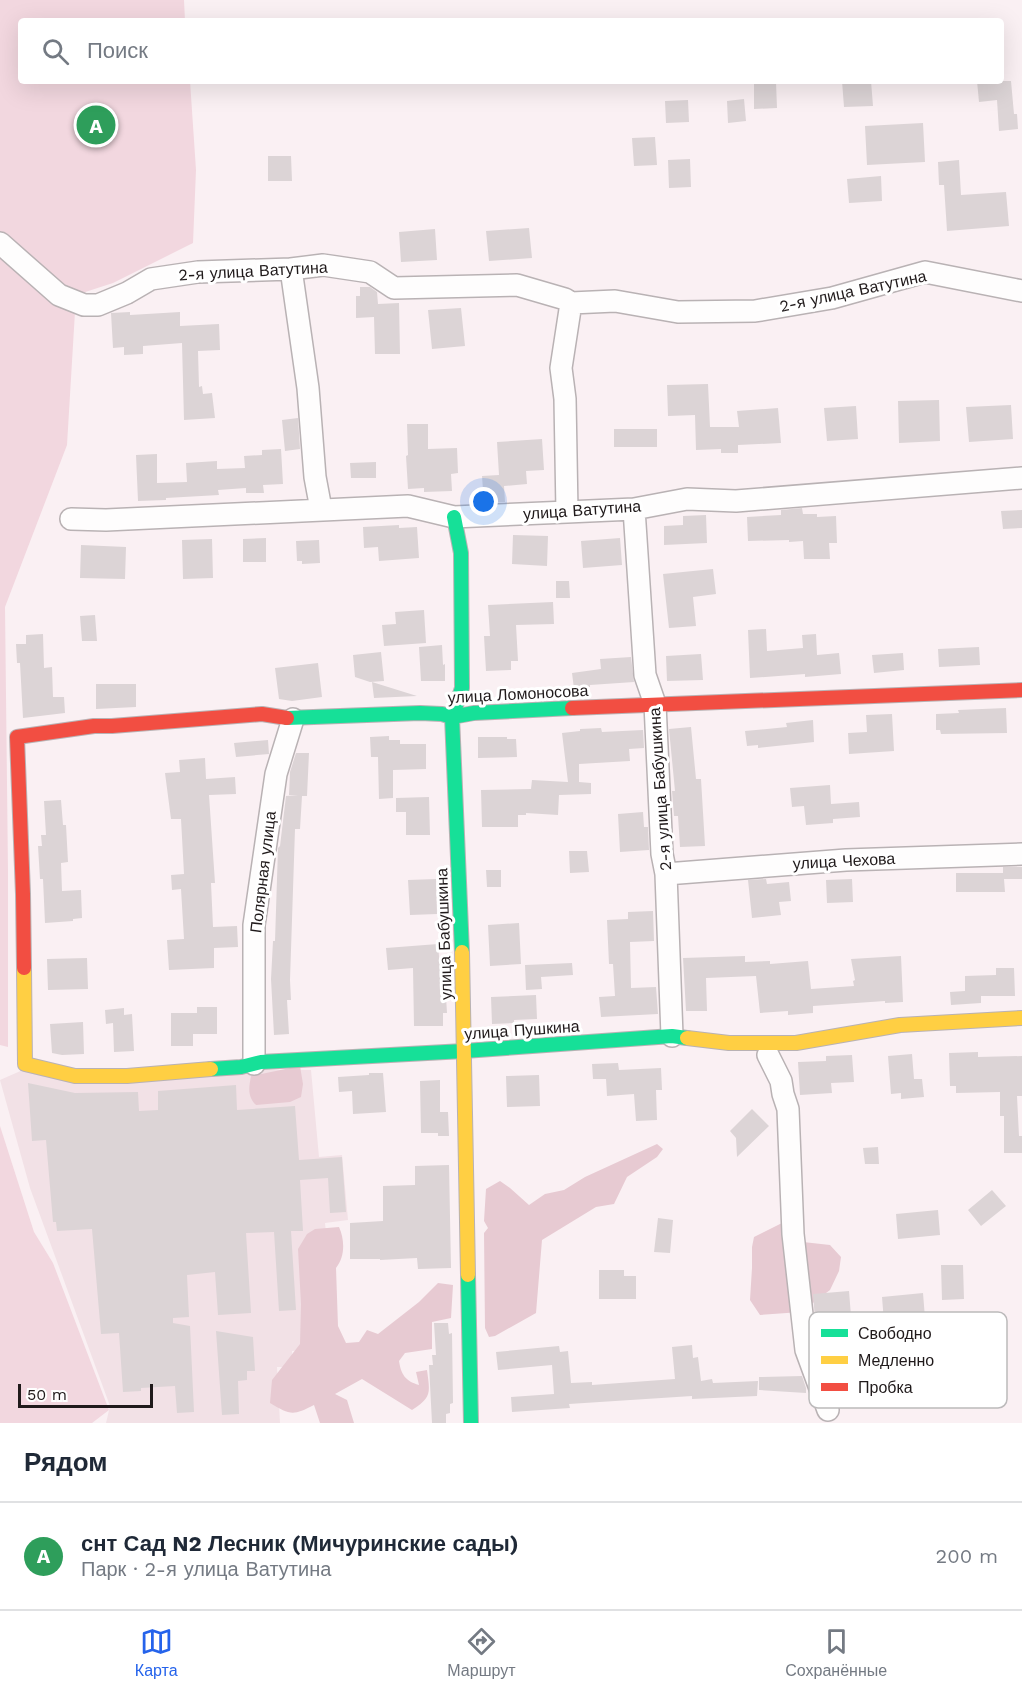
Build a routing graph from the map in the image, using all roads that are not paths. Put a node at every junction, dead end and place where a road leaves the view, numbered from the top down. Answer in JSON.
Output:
{"nodes":[{"id":1,"x":0,"y":243,"type":"edge"},
{"id":2,"x":291,"y":269,"type":"junction"},
{"id":3,"x":1022,"y":291,"type":"edge"},
{"id":4,"x":572,"y":303,"type":"junction"},
{"id":5,"x":1022,"y":478,"type":"edge"},
{"id":6,"x":321,"y":509,"type":"junction"},
{"id":7,"x":634,"y":509,"type":"junction"},
{"id":8,"x":567,"y":512,"type":"junction"},
{"id":9,"x":454,"y":518,"type":"junction"},
{"id":10,"x":71,"y":519,"type":"dead end"},
{"id":11,"x":1022,"y":690,"type":"edge"},
{"id":12,"x":655,"y":704,"type":"junction"},
{"id":13,"x":452,"y":717,"type":"junction"},
{"id":14,"x":293,"y":719,"type":"junction"},
{"id":15,"x":1022,"y":854,"type":"edge"},
{"id":16,"x":666,"y":874,"type":"junction"},
{"id":17,"x":1022,"y":1018,"type":"edge"},
{"id":18,"x":672,"y":1036,"type":"junction"},
{"id":19,"x":464,"y":1051,"type":"junction"},
{"id":20,"x":768,"y":1055,"type":"dead end"},
{"id":21,"x":25,"y":1064,"type":"joint"},
{"id":22,"x":254,"y":1064,"type":"junction"},
{"id":23,"x":809,"y":1358,"type":"edge"},
{"id":24,"x":471,"y":1423,"type":"edge"}],
"edges":[{"from":1,"to":2,"type":"street","name":"2-я улица Ватутина"},
{"from":2,"to":4,"type":"street","name":"2-я улица Ватутина"},
{"from":2,"to":6,"type":"street"},
{"from":3,"to":4,"type":"street","name":"2-я улица Ватутина"},
{"from":4,"to":8,"type":"street"},
{"from":5,"to":7,"type":"street","name":"улица Ватутина"},
{"from":6,"to":9,"type":"street","name":"улица Ватутина"},
{"from":6,"to":10,"type":"street","name":"улица Ватутина"},
{"from":7,"to":8,"type":"street","name":"улица Ватутина"},
{"from":7,"to":12,"type":"street","name":"2-я улица Бабушкина"},
{"from":8,"to":9,"type":"street","name":"улица Ватутина"},
{"from":9,"to":13,"type":"street","name":"улица Бабушкина"},
{"from":11,"to":12,"type":"street","name":"улица Ломоносова"},
{"from":12,"to":13,"type":"street","name":"улица Ломоносова"},
{"from":12,"to":16,"type":"street","name":"2-я улица Бабушкина"},
{"from":13,"to":14,"type":"street","name":"улица Ломоносова"},
{"from":13,"to":19,"type":"street","name":"улица Бабушкина"},
{"from":14,"to":21,"type":"street","name":"улица Ломоносова"},
{"from":14,"to":22,"type":"street","name":"Полярная улица"},
{"from":15,"to":16,"type":"street","name":"улица Чехова"},
{"from":16,"to":18,"type":"street","name":"2-я улица Бабушкина"},
{"from":17,"to":18,"type":"street","name":"улица Пушкина"},
{"from":18,"to":19,"type":"street","name":"улица Пушкина"},
{"from":19,"to":22,"type":"street","name":"улица Пушкина"},
{"from":19,"to":24,"type":"street","name":"улица Бабушкина"},
{"from":20,"to":23,"type":"street"},
{"from":21,"to":22,"type":"street","name":"улица Пушкина"}]}
